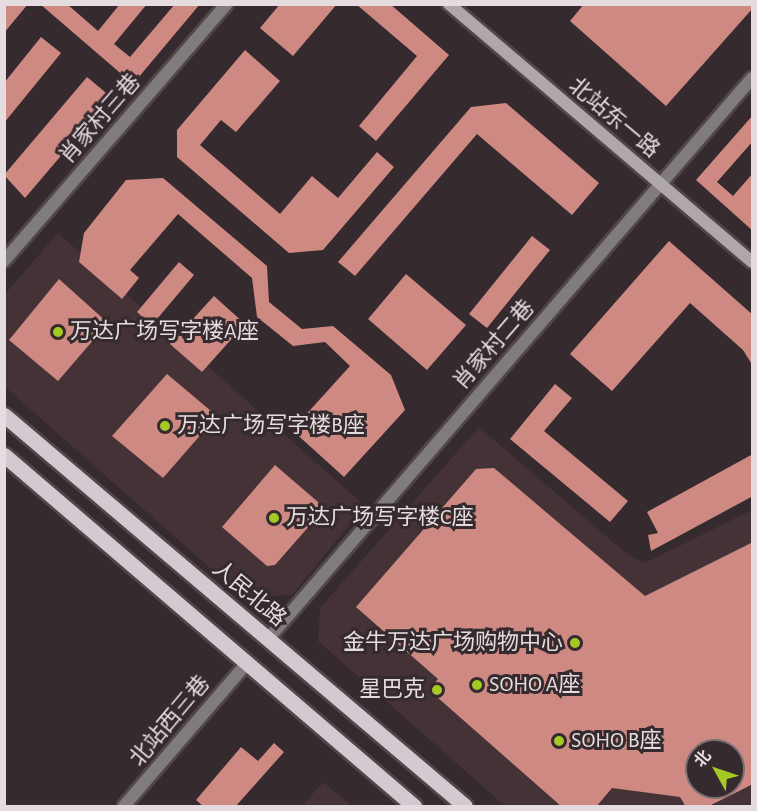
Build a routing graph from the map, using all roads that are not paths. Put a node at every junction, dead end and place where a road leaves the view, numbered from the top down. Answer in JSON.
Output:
{"nodes":[{"id":1,"x":227,"y":4,"type":"edge"},
{"id":2,"x":449,"y":4,"type":"edge"},
{"id":3,"x":753,"y":78,"type":"edge"},
{"id":4,"x":660,"y":185,"type":"junction"},
{"id":5,"x":4,"y":261,"type":"edge"},
{"id":6,"x":753,"y":262,"type":"edge"},
{"id":7,"x":4,"y":415,"type":"edge"},
{"id":8,"x":4,"y":455,"type":"edge"},
{"id":9,"x":268,"y":639,"type":"junction"},
{"id":10,"x":247,"y":663,"type":"junction"},
{"id":11,"x":124,"y":807,"type":"edge"},
{"id":12,"x":414,"y":807,"type":"edge"},
{"id":13,"x":465,"y":807,"type":"edge"}],
"edges":[{"from":1,"to":5,"type":"street","name":"肖家村三巷"},
{"from":2,"to":4,"type":"street","name":"北站东一路"},
{"from":3,"to":4,"type":"street","name":"肖家村二巷"},
{"from":4,"to":6,"type":"street","name":"北站东一路"},
{"from":4,"to":9,"type":"street","name":"肖家村二巷"},
{"from":7,"to":9,"type":"main road","name":"人民北路"},
{"from":8,"to":10,"type":"main road"},
{"from":9,"to":13,"type":"main road","name":"人民北路"},
{"from":10,"to":11,"type":"street","name":"北站西三巷"},
{"from":10,"to":12,"type":"main road"}]}
